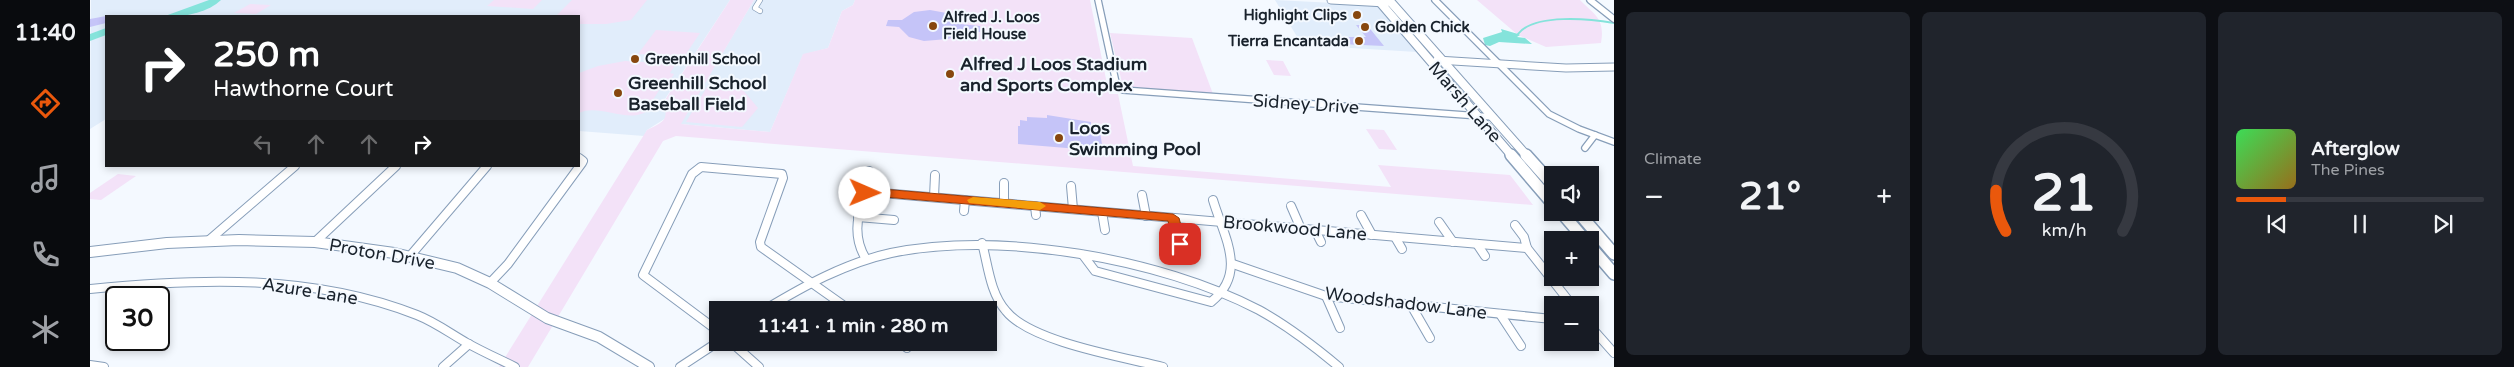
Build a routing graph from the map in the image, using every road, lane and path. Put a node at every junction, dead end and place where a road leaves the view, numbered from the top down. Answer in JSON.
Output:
{"nodes":[{"id":1,"x":760,"y":0,"type":"edge"},
{"id":2,"x":1098,"y":0,"type":"edge"},
{"id":3,"x":1331,"y":0,"type":"edge"},
{"id":4,"x":1435,"y":0,"type":"edge"},
{"id":5,"x":1590,"y":0,"type":"edge"},
{"id":6,"x":1379,"y":2,"type":"edge"},
{"id":7,"x":1391,"y":2,"type":"edge"},
{"id":8,"x":760,"y":11,"type":"dead end"},
{"id":9,"x":1614,"y":18,"type":"edge"},
{"id":10,"x":1426,"y":56,"type":"junction"},
{"id":11,"x":1440,"y":58,"type":"junction"},
{"id":12,"x":1500,"y":64,"type":"junction"},
{"id":13,"x":1614,"y":68,"type":"edge"},
{"id":14,"x":1477,"y":116,"type":"junction"},
{"id":15,"x":1493,"y":117,"type":"junction"},
{"id":16,"x":1595,"y":135,"type":"junction"},
{"id":17,"x":1614,"y":142,"type":"edge"},
{"id":18,"x":1585,"y":148,"type":"dead end"},
{"id":19,"x":294,"y":167,"type":"edge"},
{"id":20,"x":395,"y":167,"type":"edge"},
{"id":21,"x":486,"y":167,"type":"edge"},
{"id":22,"x":579,"y":167,"type":"edge"},
{"id":23,"x":869,"y":171,"type":"dead end"},
{"id":24,"x":935,"y":175,"type":"dead end"},
{"id":25,"x":1544,"y":175,"type":"edge"},
{"id":26,"x":1004,"y":183,"type":"dead end"},
{"id":27,"x":1071,"y":186,"type":"dead end"},
{"id":28,"x":865,"y":193,"type":"junction"},
{"id":29,"x":1544,"y":194,"type":"edge"},
{"id":30,"x":1142,"y":196,"type":"dead end"},
{"id":31,"x":934,"y":197,"type":"junction"},
{"id":32,"x":965,"y":200,"type":"junction"},
{"id":33,"x":1213,"y":200,"type":"dead end"},
{"id":34,"x":1004,"y":203,"type":"junction"},
{"id":35,"x":1035,"y":206,"type":"junction"},
{"id":36,"x":1291,"y":206,"type":"dead end"},
{"id":37,"x":1073,"y":209,"type":"junction"},
{"id":38,"x":964,"y":211,"type":"dead end"},
{"id":39,"x":1102,"y":212,"type":"junction"},
{"id":40,"x":1036,"y":215,"type":"dead end"},
{"id":41,"x":1361,"y":215,"type":"dead end"},
{"id":42,"x":1146,"y":216,"type":"junction"},
{"id":43,"x":858,"y":217,"type":"junction"},
{"id":44,"x":1173,"y":218,"type":"junction"},
{"id":45,"x":894,"y":220,"type":"dead end"},
{"id":46,"x":1569,"y":221,"type":"edge"},
{"id":47,"x":1586,"y":221,"type":"edge"},
{"id":48,"x":1220,"y":222,"type":"junction"},
{"id":49,"x":1439,"y":222,"type":"dead end"},
{"id":50,"x":1515,"y":226,"type":"dead end"},
{"id":51,"x":1301,"y":229,"type":"junction"},
{"id":52,"x":1105,"y":230,"type":"dead end"},
{"id":53,"x":1315,"y":230,"type":"junction"},
{"id":54,"x":1577,"y":231,"type":"edge"},
{"id":55,"x":1372,"y":234,"type":"junction"},
{"id":56,"x":1395,"y":237,"type":"junction"},
{"id":57,"x":208,"y":241,"type":"junction"},
{"id":58,"x":315,"y":242,"type":"junction"},
{"id":59,"x":1321,"y":242,"type":"dead end"},
{"id":60,"x":1454,"y":242,"type":"junction"},
{"id":61,"x":982,"y":244,"type":"junction"},
{"id":62,"x":1180,"y":244,"type":"dead end"},
{"id":63,"x":1477,"y":244,"type":"junction"},
{"id":64,"x":1402,"y":248,"type":"dead end"},
{"id":65,"x":1527,"y":248,"type":"junction"},
{"id":66,"x":90,"y":252,"type":"edge"},
{"id":67,"x":1614,"y":254,"type":"edge"},
{"id":68,"x":1083,"y":255,"type":"junction"},
{"id":69,"x":410,"y":256,"type":"junction"},
{"id":70,"x":1485,"y":256,"type":"dead end"},
{"id":71,"x":1599,"y":256,"type":"edge"},
{"id":72,"x":866,"y":259,"type":"junction"},
{"id":73,"x":1233,"y":264,"type":"junction"},
{"id":74,"x":1614,"y":274,"type":"edge"},
{"id":75,"x":490,"y":282,"type":"junction"},
{"id":76,"x":808,"y":282,"type":"junction"},
{"id":77,"x":90,"y":290,"type":"edge"},
{"id":78,"x":1222,"y":292,"type":"junction"},
{"id":79,"x":1326,"y":296,"type":"junction"},
{"id":80,"x":1565,"y":296,"type":"edge"},
{"id":81,"x":778,"y":301,"type":"edge"},
{"id":82,"x":836,"y":301,"type":"edge"},
{"id":83,"x":1411,"y":305,"type":"junction"},
{"id":84,"x":1500,"y":314,"type":"junction"},
{"id":85,"x":1544,"y":318,"type":"edge"},
{"id":86,"x":709,"y":324,"type":"edge"},
{"id":87,"x":1340,"y":328,"type":"dead end"},
{"id":88,"x":1599,"y":336,"type":"edge"},
{"id":89,"x":1430,"y":338,"type":"dead end"},
{"id":90,"x":469,"y":344,"type":"junction"},
{"id":91,"x":1520,"y":346,"type":"dead end"},
{"id":92,"x":709,"y":348,"type":"edge"},
{"id":93,"x":741,"y":351,"type":"edge"},
{"id":94,"x":1614,"y":353,"type":"edge"},
{"id":95,"x":90,"y":365,"type":"edge"},
{"id":96,"x":104,"y":367,"type":"edge"},
{"id":97,"x":443,"y":367,"type":"edge"},
{"id":98,"x":515,"y":367,"type":"edge"},
{"id":99,"x":649,"y":367,"type":"edge"},
{"id":100,"x":680,"y":367,"type":"edge"},
{"id":101,"x":759,"y":367,"type":"edge"},
{"id":102,"x":1163,"y":367,"type":"edge"},
{"id":103,"x":1339,"y":367,"type":"edge"}],
"edges":[{"from":1,"to":8,"type":"street"},
{"from":2,"to":14,"type":"street","name":"Sidney Drive"},
{"from":3,"to":6,"type":"street"},
{"from":4,"to":12,"type":"street"},
{"from":5,"to":9,"type":"street"},
{"from":6,"to":7,"type":"street"},
{"from":6,"to":10,"type":"main road","name":"Marsh Lane"},
{"from":7,"to":11,"type":"main road","name":"Marsh Lane"},
{"from":10,"to":11,"type":"street"},
{"from":10,"to":14,"type":"main road","name":"Marsh Lane"},
{"from":11,"to":12,"type":"street"},
{"from":11,"to":15,"type":"main road","name":"Marsh Lane"},
{"from":12,"to":13,"type":"street"},
{"from":12,"to":16,"type":"street"},
{"from":14,"to":15,"type":"street","name":"Sidney Drive"},
{"from":14,"to":29,"type":"main road","name":"Marsh Lane"},
{"from":15,"to":25,"type":"main road","name":"Marsh Lane"},
{"from":16,"to":17,"type":"street"},
{"from":16,"to":18,"type":"street"},
{"from":19,"to":57,"type":"street"},
{"from":20,"to":58,"type":"street"},
{"from":21,"to":69,"type":"street"},
{"from":22,"to":75,"type":"street"},
{"from":23,"to":28,"type":"street"},
{"from":24,"to":31,"type":"street"},
{"from":26,"to":34,"type":"street"},
{"from":27,"to":37,"type":"street"},
{"from":28,"to":31,"type":"street","name":"Brookwood Lane"},
{"from":28,"to":43,"type":"street"},
{"from":30,"to":42,"type":"street"},
{"from":31,"to":32,"type":"street","name":"Brookwood Lane"},
{"from":32,"to":34,"type":"street","name":"Brookwood Lane"},
{"from":32,"to":38,"type":"street"},
{"from":33,"to":48,"type":"street"},
{"from":34,"to":35,"type":"street","name":"Brookwood Lane"},
{"from":35,"to":37,"type":"street","name":"Brookwood Lane"},
{"from":35,"to":40,"type":"street"},
{"from":36,"to":51,"type":"street"},
{"from":37,"to":39,"type":"street","name":"Brookwood Lane"},
{"from":39,"to":42,"type":"street","name":"Brookwood Lane"},
{"from":39,"to":52,"type":"street"},
{"from":41,"to":55,"type":"street"},
{"from":42,"to":44,"type":"street","name":"Brookwood Lane"},
{"from":43,"to":45,"type":"street"},
{"from":43,"to":72,"type":"street"},
{"from":44,"to":48,"type":"street","name":"Brookwood Lane"},
{"from":44,"to":62,"type":"street"},
{"from":46,"to":54,"type":"main road"},
{"from":47,"to":67,"type":"main road"},
{"from":48,"to":51,"type":"street","name":"Brookwood Lane"},
{"from":48,"to":73,"type":"street"},
{"from":49,"to":60,"type":"street"},
{"from":50,"to":65,"type":"street"},
{"from":51,"to":53,"type":"street","name":"Brookwood Lane"},
{"from":53,"to":55,"type":"street","name":"Brookwood Lane"},
{"from":53,"to":59,"type":"street"},
{"from":55,"to":56,"type":"street","name":"Brookwood Lane"},
{"from":56,"to":60,"type":"street","name":"Brookwood Lane"},
{"from":56,"to":64,"type":"street"},
{"from":57,"to":58,"type":"street","name":"Proton Drive"},
{"from":57,"to":66,"type":"street","name":"Proton Drive"},
{"from":58,"to":69,"type":"street","name":"Proton Drive"},
{"from":60,"to":63,"type":"street","name":"Brookwood Lane"},
{"from":61,"to":68,"type":"street"},
{"from":61,"to":72,"type":"street"},
{"from":61,"to":102,"type":"street"},
{"from":63,"to":65,"type":"street","name":"Brookwood Lane"},
{"from":63,"to":70,"type":"street"},
{"from":65,"to":80,"type":"street"},
{"from":68,"to":78,"type":"street"},
{"from":68,"to":78,"type":"street"},
{"from":69,"to":75,"type":"street","name":"Proton Drive"},
{"from":71,"to":74,"type":"main road"},
{"from":72,"to":76,"type":"street"},
{"from":73,"to":78,"type":"street"},
{"from":73,"to":79,"type":"street","name":"Woodshadow Lane"},
{"from":75,"to":99,"type":"street","name":"Proton Drive"},
{"from":76,"to":81,"type":"street"},
{"from":76,"to":82,"type":"street"},
{"from":76,"to":86,"type":"street"},
{"from":77,"to":90,"type":"street","name":"Azure Lane"},
{"from":78,"to":103,"type":"street"},
{"from":79,"to":83,"type":"street","name":"Woodshadow Lane"},
{"from":79,"to":87,"type":"street"},
{"from":83,"to":84,"type":"street","name":"Woodshadow Lane"},
{"from":83,"to":89,"type":"street"},
{"from":84,"to":85,"type":"street","name":"Woodshadow Lane"},
{"from":84,"to":91,"type":"street"},
{"from":88,"to":94,"type":"street"},
{"from":90,"to":97,"type":"street"},
{"from":90,"to":98,"type":"street","name":"Azure Lane"},
{"from":92,"to":100,"type":"street"},
{"from":93,"to":101,"type":"street"},
{"from":95,"to":96,"type":"street"}]}
